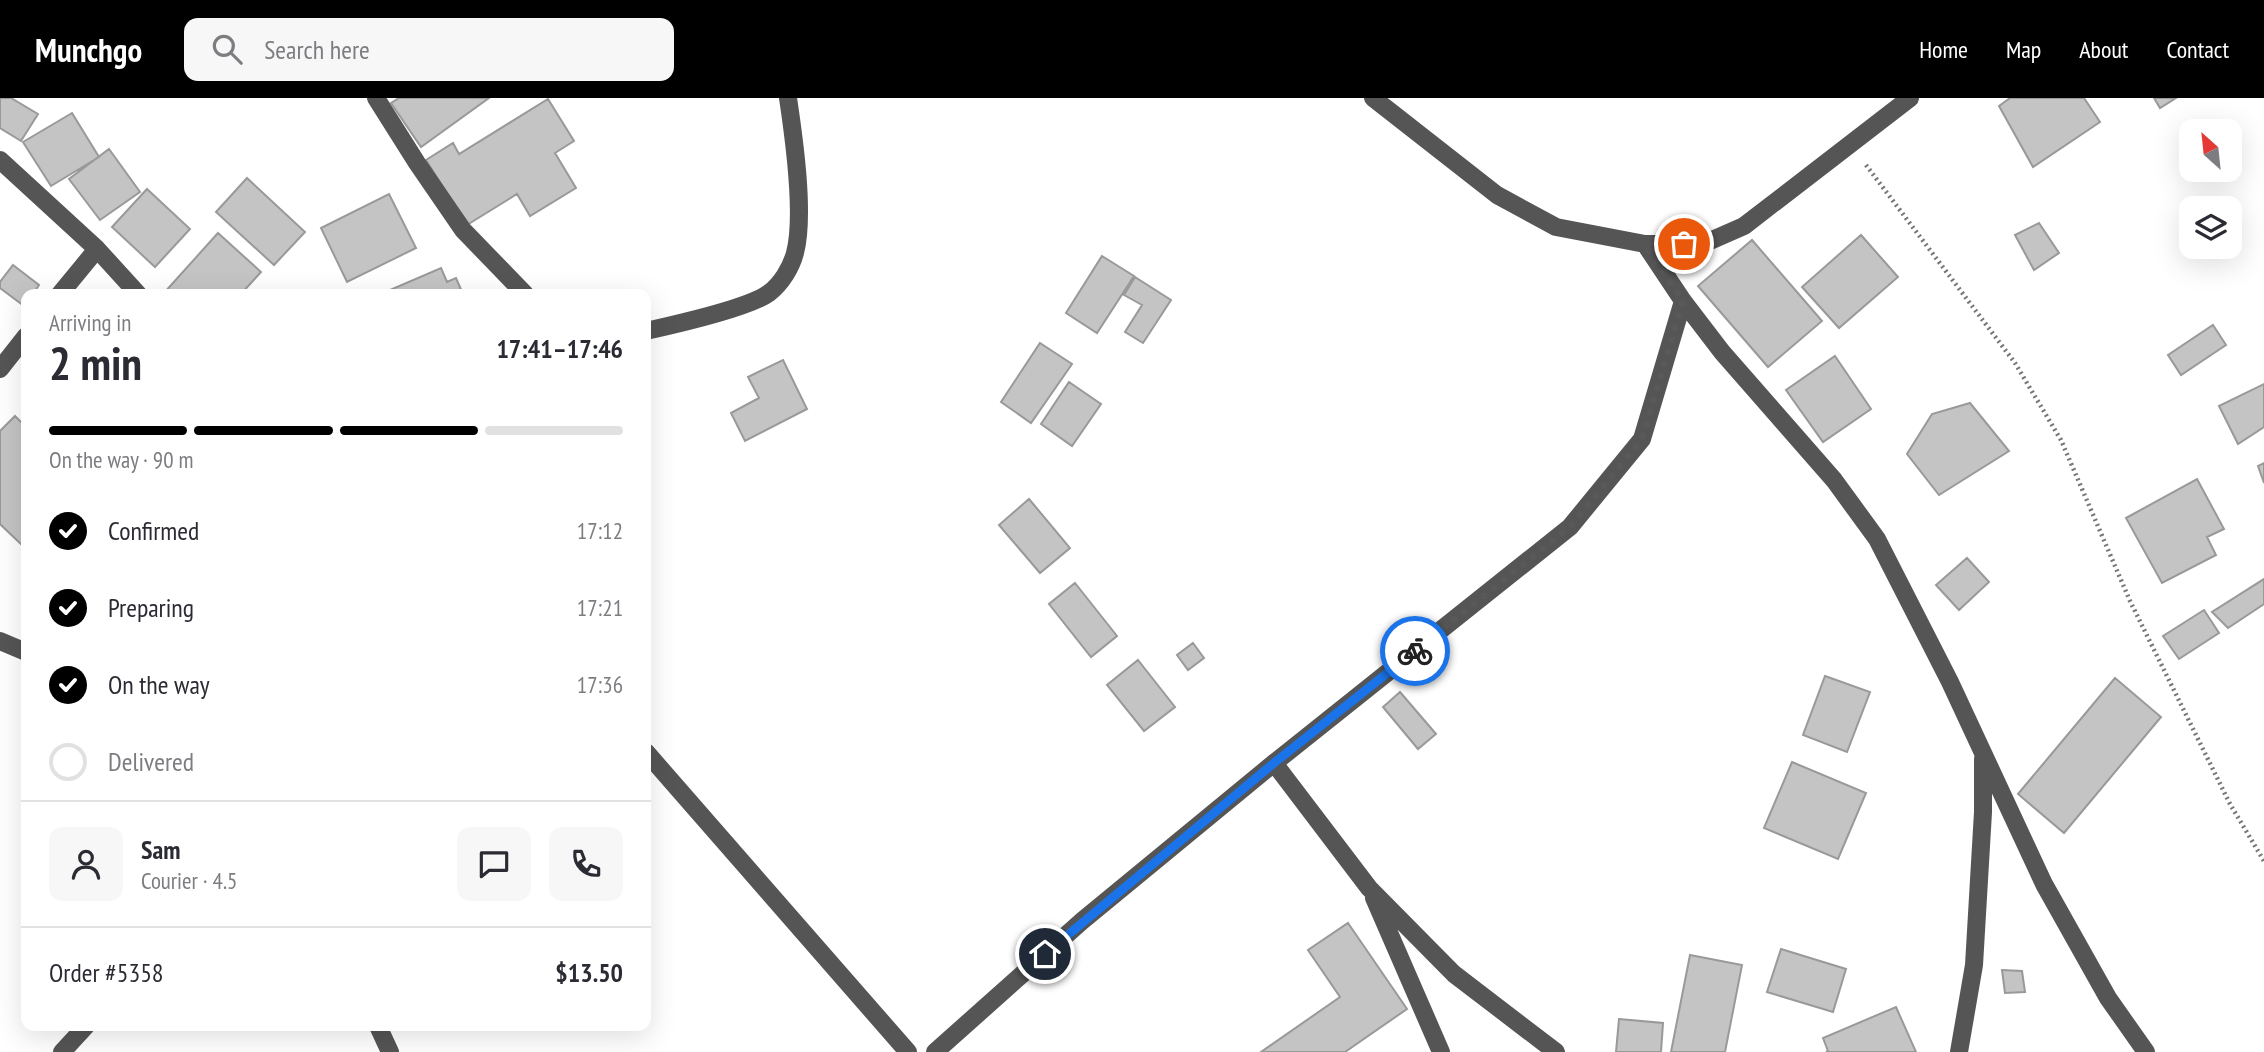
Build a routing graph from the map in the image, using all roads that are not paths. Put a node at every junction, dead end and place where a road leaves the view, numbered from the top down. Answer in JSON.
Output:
{"nodes":[{"id":1,"x":376,"y":98,"type":"edge"},
{"id":2,"x":788,"y":98,"type":"edge"},
{"id":3,"x":1373,"y":98,"type":"edge"},
{"id":4,"x":1910,"y":98,"type":"edge"},
{"id":5,"x":0,"y":159,"type":"edge"},
{"id":6,"x":1645,"y":244,"type":"junction"},
{"id":7,"x":97,"y":249,"type":"junction"},
{"id":8,"x":64,"y":289,"type":"edge"},
{"id":9,"x":133,"y":289,"type":"edge"},
{"id":10,"x":520,"y":289,"type":"edge"},
{"id":11,"x":1683,"y":301,"type":"junction"},
{"id":12,"x":651,"y":330,"type":"edge"},
{"id":13,"x":21,"y":342,"type":"edge"},
{"id":14,"x":0,"y":369,"type":"edge"},
{"id":15,"x":0,"y":641,"type":"edge"},
{"id":16,"x":21,"y":650,"type":"edge"},
{"id":17,"x":1983,"y":752,"type":"junction"},
{"id":18,"x":651,"y":758,"type":"edge"},
{"id":19,"x":1274,"y":763,"type":"junction"},
{"id":20,"x":1369,"y":888,"type":"junction"},
{"id":21,"x":81,"y":1031,"type":"edge"},
{"id":22,"x":381,"y":1031,"type":"edge"},
{"id":23,"x":62,"y":1052,"type":"edge"},
{"id":24,"x":390,"y":1052,"type":"edge"},
{"id":25,"x":908,"y":1052,"type":"edge"},
{"id":26,"x":935,"y":1052,"type":"edge"},
{"id":27,"x":1441,"y":1052,"type":"edge"},
{"id":28,"x":1556,"y":1052,"type":"edge"},
{"id":29,"x":1959,"y":1052,"type":"edge"},
{"id":30,"x":2146,"y":1052,"type":"edge"}],
"edges":[{"from":1,"to":10,"type":"street"},
{"from":2,"to":12,"type":"street"},
{"from":3,"to":6,"type":"street"},
{"from":4,"to":6,"type":"street"},
{"from":5,"to":7,"type":"street"},
{"from":6,"to":11,"type":"street"},
{"from":7,"to":8,"type":"street"},
{"from":7,"to":9,"type":"street"},
{"from":11,"to":17,"type":"street"},
{"from":11,"to":19,"type":"street"},
{"from":13,"to":14,"type":"street"},
{"from":15,"to":16,"type":"street"},
{"from":17,"to":29,"type":"street"},
{"from":17,"to":30,"type":"street"},
{"from":18,"to":25,"type":"street"},
{"from":19,"to":20,"type":"street"},
{"from":19,"to":26,"type":"street"},
{"from":20,"to":27,"type":"street"},
{"from":20,"to":28,"type":"street"},
{"from":21,"to":23,"type":"street"},
{"from":22,"to":24,"type":"street"}]}
